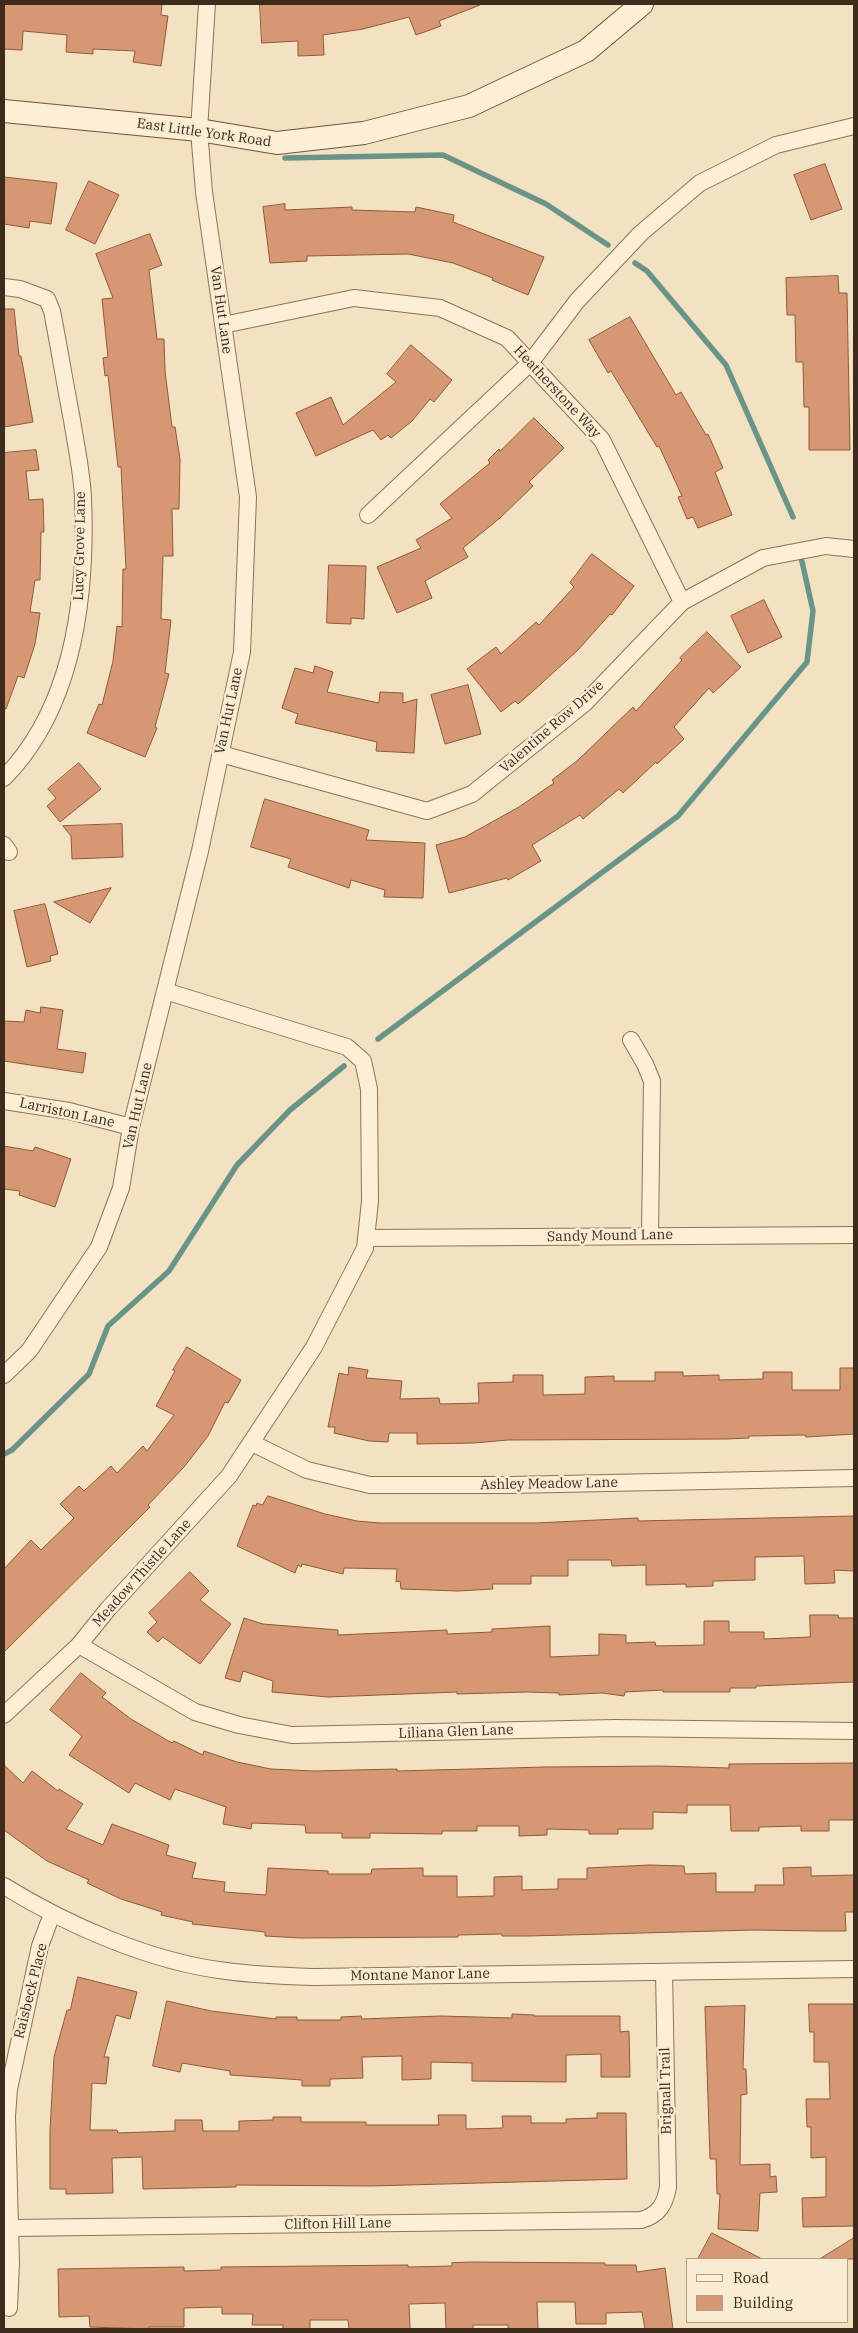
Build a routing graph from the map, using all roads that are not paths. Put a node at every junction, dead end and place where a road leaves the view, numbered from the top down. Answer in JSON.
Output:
{"nodes":[{"id":1,"x":208,"y":4,"type":"edge"},
{"id":2,"x":642,"y":4,"type":"edge"},
{"id":3,"x":4,"y":111,"type":"edge"},
{"id":4,"x":854,"y":126,"type":"edge"},
{"id":5,"x":199,"y":130,"type":"junction"},
{"id":6,"x":4,"y":287,"type":"edge"},
{"id":7,"x":223,"y":325,"type":"junction"},
{"id":8,"x":530,"y":363,"type":"junction"},
{"id":9,"x":368,"y":515,"type":"dead end"},
{"id":10,"x":854,"y":549,"type":"edge"},
{"id":11,"x":682,"y":602,"type":"junction"},
{"id":12,"x":221,"y":754,"type":"junction"},
{"id":13,"x":4,"y":778,"type":"edge"},
{"id":14,"x":165,"y":991,"type":"junction"},
{"id":15,"x":631,"y":1040,"type":"dead end"},
{"id":16,"x":4,"y":1101,"type":"edge"},
{"id":17,"x":131,"y":1127,"type":"junction"},
{"id":18,"x":650,"y":1235,"type":"junction"},
{"id":19,"x":854,"y":1235,"type":"edge"},
{"id":20,"x":366,"y":1238,"type":"junction"},
{"id":21,"x":4,"y":1375,"type":"edge"},
{"id":22,"x":252,"y":1442,"type":"junction"},
{"id":23,"x":854,"y":1478,"type":"edge"},
{"id":24,"x":80,"y":1645,"type":"junction"},
{"id":25,"x":4,"y":1716,"type":"edge"},
{"id":26,"x":854,"y":1731,"type":"edge"},
{"id":27,"x":4,"y":1886,"type":"edge"},
{"id":28,"x":52,"y":1914,"type":"junction"},
{"id":29,"x":854,"y":1969,"type":"edge"},
{"id":30,"x":664,"y":1972,"type":"junction"},
{"id":31,"x":661,"y":2209,"type":"joint"},
{"id":32,"x":11,"y":2228,"type":"junction"},
{"id":33,"x":9,"y":2308,"type":"dead end"}],
"edges":[{"from":1,"to":5,"type":"street","name":"Van Hut Lane"},
{"from":2,"to":5,"type":"street","name":"East Little York Road"},
{"from":3,"to":5,"type":"street","name":"East Little York Road"},
{"from":4,"to":8,"type":"street"},
{"from":5,"to":7,"type":"street","name":"Van Hut Lane"},
{"from":6,"to":13,"type":"street","name":"Lucy Grove Lane"},
{"from":7,"to":8,"type":"street","name":"Heatherstone Way"},
{"from":7,"to":12,"type":"street","name":"Van Hut Lane"},
{"from":8,"to":9,"type":"street"},
{"from":8,"to":11,"type":"street","name":"Heatherstone Way"},
{"from":10,"to":11,"type":"street","name":"Valentine Row Drive"},
{"from":11,"to":12,"type":"street","name":"Valentine Row Drive"},
{"from":12,"to":14,"type":"street","name":"Van Hut Lane"},
{"from":14,"to":17,"type":"street","name":"Van Hut Lane"},
{"from":14,"to":20,"type":"street","name":"Meadow Thistle Lane"},
{"from":15,"to":18,"type":"street"},
{"from":16,"to":17,"type":"street","name":"Larriston Lane"},
{"from":17,"to":21,"type":"street","name":"Van Hut Lane"},
{"from":18,"to":19,"type":"street","name":"Sandy Mound Lane"},
{"from":18,"to":20,"type":"street","name":"Sandy Mound Lane"},
{"from":20,"to":22,"type":"street","name":"Meadow Thistle Lane"},
{"from":22,"to":23,"type":"street","name":"Ashley Meadow Lane"},
{"from":22,"to":24,"type":"street","name":"Meadow Thistle Lane"},
{"from":24,"to":25,"type":"street","name":"Meadow Thistle Lane"},
{"from":24,"to":26,"type":"street","name":"Liliana Glen Lane"},
{"from":27,"to":28,"type":"street","name":"Montane Manor Lane"},
{"from":28,"to":30,"type":"street","name":"Montane Manor Lane"},
{"from":28,"to":32,"type":"street","name":"Raisbeck Place"},
{"from":29,"to":30,"type":"street","name":"Montane Manor Lane"},
{"from":30,"to":31,"type":"street","name":"Brignall Trail"},
{"from":31,"to":32,"type":"street","name":"Clifton Hill Lane"},
{"from":32,"to":33,"type":"street","name":"Raisbeck Place"}]}
